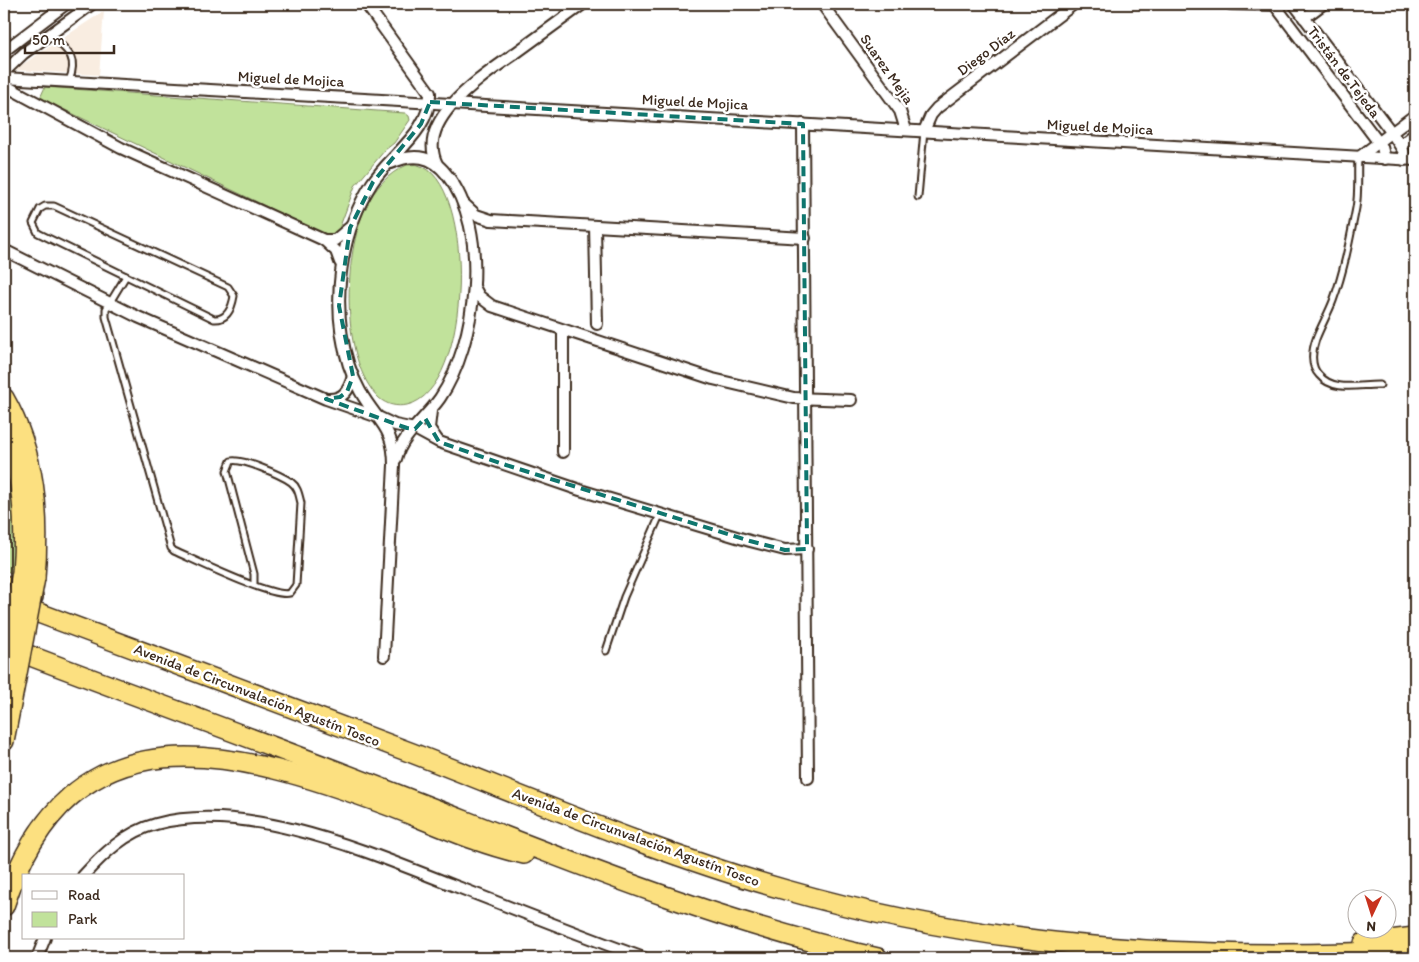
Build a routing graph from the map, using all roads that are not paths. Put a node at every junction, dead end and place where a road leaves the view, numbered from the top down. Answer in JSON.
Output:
{"nodes":[{"id":1,"x":66,"y":4,"type":"edge"},
{"id":2,"x":92,"y":4,"type":"edge"},
{"id":3,"x":366,"y":4,"type":"edge"},
{"id":4,"x":583,"y":4,"type":"edge"},
{"id":5,"x":822,"y":4,"type":"edge"},
{"id":6,"x":1074,"y":4,"type":"edge"},
{"id":7,"x":1230,"y":4,"type":"edge"},
{"id":8,"x":1275,"y":4,"type":"edge"},
{"id":9,"x":1294,"y":4,"type":"edge"},
{"id":10,"x":1323,"y":4,"type":"edge"},
{"id":11,"x":1304,"y":18,"type":"junction"},
{"id":12,"x":50,"y":34,"type":"junction"},
{"id":13,"x":4,"y":51,"type":"edge"},
{"id":14,"x":4,"y":72,"type":"edge"},
{"id":15,"x":4,"y":78,"type":"edge"},
{"id":16,"x":70,"y":81,"type":"junction"},
{"id":17,"x":4,"y":85,"type":"edge"},
{"id":18,"x":430,"y":102,"type":"junction"},
{"id":19,"x":454,"y":103,"type":"junction"},
{"id":20,"x":1415,"y":115,"type":"edge"},
{"id":21,"x":804,"y":124,"type":"junction"},
{"id":22,"x":906,"y":130,"type":"junction"},
{"id":23,"x":924,"y":131,"type":"junction"},
{"id":24,"x":1392,"y":132,"type":"junction"},
{"id":25,"x":1415,"y":134,"type":"edge"},
{"id":26,"x":1378,"y":143,"type":"junction"},
{"id":27,"x":1401,"y":146,"type":"junction"},
{"id":28,"x":1358,"y":158,"type":"junction"},
{"id":29,"x":1385,"y":159,"type":"junction"},
{"id":30,"x":1404,"y":160,"type":"junction"},
{"id":31,"x":1415,"y":160,"type":"edge"},
{"id":32,"x":388,"y":164,"type":"junction"},
{"id":33,"x":437,"y":164,"type":"junction"},
{"id":34,"x":918,"y":197,"type":"dead end"},
{"id":35,"x":462,"y":202,"type":"junction"},
{"id":36,"x":492,"y":220,"type":"junction"},
{"id":37,"x":595,"y":226,"type":"junction"},
{"id":38,"x":350,"y":228,"type":"junction"},
{"id":39,"x":805,"y":238,"type":"junction"},
{"id":40,"x":324,"y":240,"type":"junction"},
{"id":41,"x":472,"y":245,"type":"junction"},
{"id":42,"x":4,"y":250,"type":"edge"},
{"id":43,"x":341,"y":268,"type":"junction"},
{"id":44,"x":126,"y":276,"type":"junction"},
{"id":45,"x":474,"y":287,"type":"junction"},
{"id":46,"x":111,"y":303,"type":"junction"},
{"id":47,"x":492,"y":306,"type":"junction"},
{"id":48,"x":470,"y":322,"type":"junction"},
{"id":49,"x":597,"y":324,"type":"dead end"},
{"id":50,"x":563,"y":331,"type":"junction"},
{"id":51,"x":353,"y":376,"type":"junction"},
{"id":52,"x":1380,"y":385,"type":"dead end"},
{"id":53,"x":4,"y":398,"type":"edge"},
{"id":54,"x":326,"y":399,"type":"junction"},
{"id":55,"x":806,"y":399,"type":"junction"},
{"id":56,"x":851,"y":400,"type":"dead end"},
{"id":57,"x":431,"y":410,"type":"junction"},
{"id":58,"x":378,"y":417,"type":"junction"},
{"id":59,"x":415,"y":429,"type":"junction"},
{"id":60,"x":4,"y":431,"type":"edge"},
{"id":61,"x":438,"y":442,"type":"junction"},
{"id":62,"x":563,"y":452,"type":"dead end"},
{"id":63,"x":394,"y":465,"type":"junction"},
{"id":64,"x":660,"y":515,"type":"junction"},
{"id":65,"x":806,"y":549,"type":"junction"},
{"id":66,"x":28,"y":575,"type":"junction"},
{"id":67,"x":4,"y":585,"type":"edge"},
{"id":68,"x":254,"y":585,"type":"junction"},
{"id":69,"x":4,"y":600,"type":"edge"},
{"id":70,"x":86,"y":631,"type":"junction"},
{"id":71,"x":4,"y":646,"type":"edge"},
{"id":72,"x":606,"y":651,"type":"dead end"},
{"id":73,"x":384,"y":656,"type":"dead end"},
{"id":74,"x":4,"y":664,"type":"edge"},
{"id":75,"x":4,"y":741,"type":"edge"},
{"id":76,"x":808,"y":778,"type":"dead end"},
{"id":77,"x":582,"y":866,"type":"junction"},
{"id":78,"x":85,"y":874,"type":"edge"},
{"id":79,"x":4,"y":906,"type":"edge"},
{"id":80,"x":1415,"y":937,"type":"edge"},
{"id":81,"x":44,"y":940,"type":"edge"},
{"id":82,"x":1415,"y":950,"type":"edge"},
{"id":83,"x":1304,"y":957,"type":"edge"},
{"id":84,"x":37,"y":958,"type":"edge"},
{"id":85,"x":644,"y":958,"type":"edge"},
{"id":86,"x":878,"y":958,"type":"edge"}],
"edges":[{"from":1,"to":13,"type":"street"},
{"from":2,"to":12,"type":"street"},
{"from":3,"to":18,"type":"street"},
{"from":4,"to":19,"type":"street"},
{"from":5,"to":22,"type":"street","name":"Suarez Mejia"},
{"from":6,"to":23,"type":"street","name":"Diego Díaz"},
{"from":7,"to":8,"type":"street"},
{"from":8,"to":26,"type":"street","name":"Tristán de Tejeda"},
{"from":9,"to":11,"type":"street","name":"Tristán de Tejeda"},
{"from":10,"to":11,"type":"street"},
{"from":11,"to":24,"type":"street","name":"Tristán de Tejeda"},
{"from":12,"to":14,"type":"street"},
{"from":12,"to":16,"type":"lane"},
{"from":15,"to":16,"type":"street","name":"Miguel de Mojica"},
{"from":16,"to":18,"type":"street","name":"Miguel de Mojica"},
{"from":17,"to":40,"type":"street"},
{"from":18,"to":19,"type":"street","name":"Miguel de Mojica"},
{"from":18,"to":32,"type":"street"},
{"from":19,"to":21,"type":"street","name":"Miguel de Mojica"},
{"from":19,"to":33,"type":"street"},
{"from":20,"to":24,"type":"street"},
{"from":21,"to":22,"type":"street","name":"Miguel de Mojica"},
{"from":21,"to":39,"type":"street"},
{"from":22,"to":23,"type":"street","name":"Miguel de Mojica"},
{"from":23,"to":28,"type":"street","name":"Miguel de Mojica"},
{"from":23,"to":34,"type":"lane"},
{"from":24,"to":26,"type":"street"},
{"from":24,"to":27,"type":"street","name":"Tristán de Tejeda"},
{"from":25,"to":27,"type":"street"},
{"from":26,"to":28,"type":"street"},
{"from":26,"to":29,"type":"street","name":"Tristán de Tejeda"},
{"from":27,"to":30,"type":"street","name":"Tristán de Tejeda"},
{"from":28,"to":29,"type":"street","name":"Miguel de Mojica"},
{"from":28,"to":52,"type":"lane"},
{"from":29,"to":30,"type":"street","name":"Miguel de Mojica"},
{"from":30,"to":31,"type":"street"},
{"from":32,"to":33,"type":"street"},
{"from":32,"to":38,"type":"street"},
{"from":33,"to":35,"type":"street"},
{"from":35,"to":36,"type":"street"},
{"from":35,"to":41,"type":"street"},
{"from":36,"to":37,"type":"street"},
{"from":36,"to":41,"type":"street"},
{"from":37,"to":39,"type":"street"},
{"from":37,"to":49,"type":"street"},
{"from":38,"to":40,"type":"street"},
{"from":38,"to":43,"type":"street"},
{"from":39,"to":55,"type":"street"},
{"from":40,"to":43,"type":"street"},
{"from":41,"to":45,"type":"street"},
{"from":42,"to":46,"type":"street"},
{"from":43,"to":51,"type":"street"},
{"from":44,"to":44,"type":"lane"},
{"from":44,"to":46,"type":"lane"},
{"from":45,"to":47,"type":"street"},
{"from":45,"to":48,"type":"street"},
{"from":46,"to":54,"type":"street"},
{"from":46,"to":68,"type":"lane"},
{"from":47,"to":48,"type":"street"},
{"from":47,"to":50,"type":"street"},
{"from":48,"to":57,"type":"street"},
{"from":50,"to":55,"type":"street"},
{"from":50,"to":62,"type":"street"},
{"from":51,"to":54,"type":"street"},
{"from":51,"to":58,"type":"street"},
{"from":53,"to":66,"type":"highway"},
{"from":54,"to":58,"type":"street"},
{"from":55,"to":56,"type":"street"},
{"from":55,"to":65,"type":"street"},
{"from":57,"to":59,"type":"street"},
{"from":57,"to":61,"type":"street"},
{"from":58,"to":59,"type":"street"},
{"from":58,"to":63,"type":"street"},
{"from":59,"to":61,"type":"street"},
{"from":59,"to":63,"type":"street"},
{"from":60,"to":66,"type":"highway"},
{"from":61,"to":64,"type":"street"},
{"from":63,"to":73,"type":"street"},
{"from":64,"to":65,"type":"street"},
{"from":64,"to":72,"type":"lane"},
{"from":65,"to":76,"type":"street"},
{"from":66,"to":74,"type":"highway","bridge":true},
{"from":66,"to":75,"type":"highway","bridge":true},
{"from":67,"to":70,"type":"highway"},
{"from":68,"to":68,"type":"lane"},
{"from":69,"to":70,"type":"highway","name":"Avenida de Circunvalación Agustín Tosco"},
{"from":70,"to":83,"type":"highway","name":"Avenida de Circunvalación Agustín Tosco"},
{"from":71,"to":77,"type":"highway"},
{"from":77,"to":79,"type":"highway"},
{"from":77,"to":86,"type":"highway"},
{"from":78,"to":85,"type":"street"},
{"from":80,"to":83,"type":"highway"},
{"from":81,"to":84,"type":"street"},
{"from":82,"to":83,"type":"highway","name":"Avenida de Circunvalación Agustín Tosco"}]}
